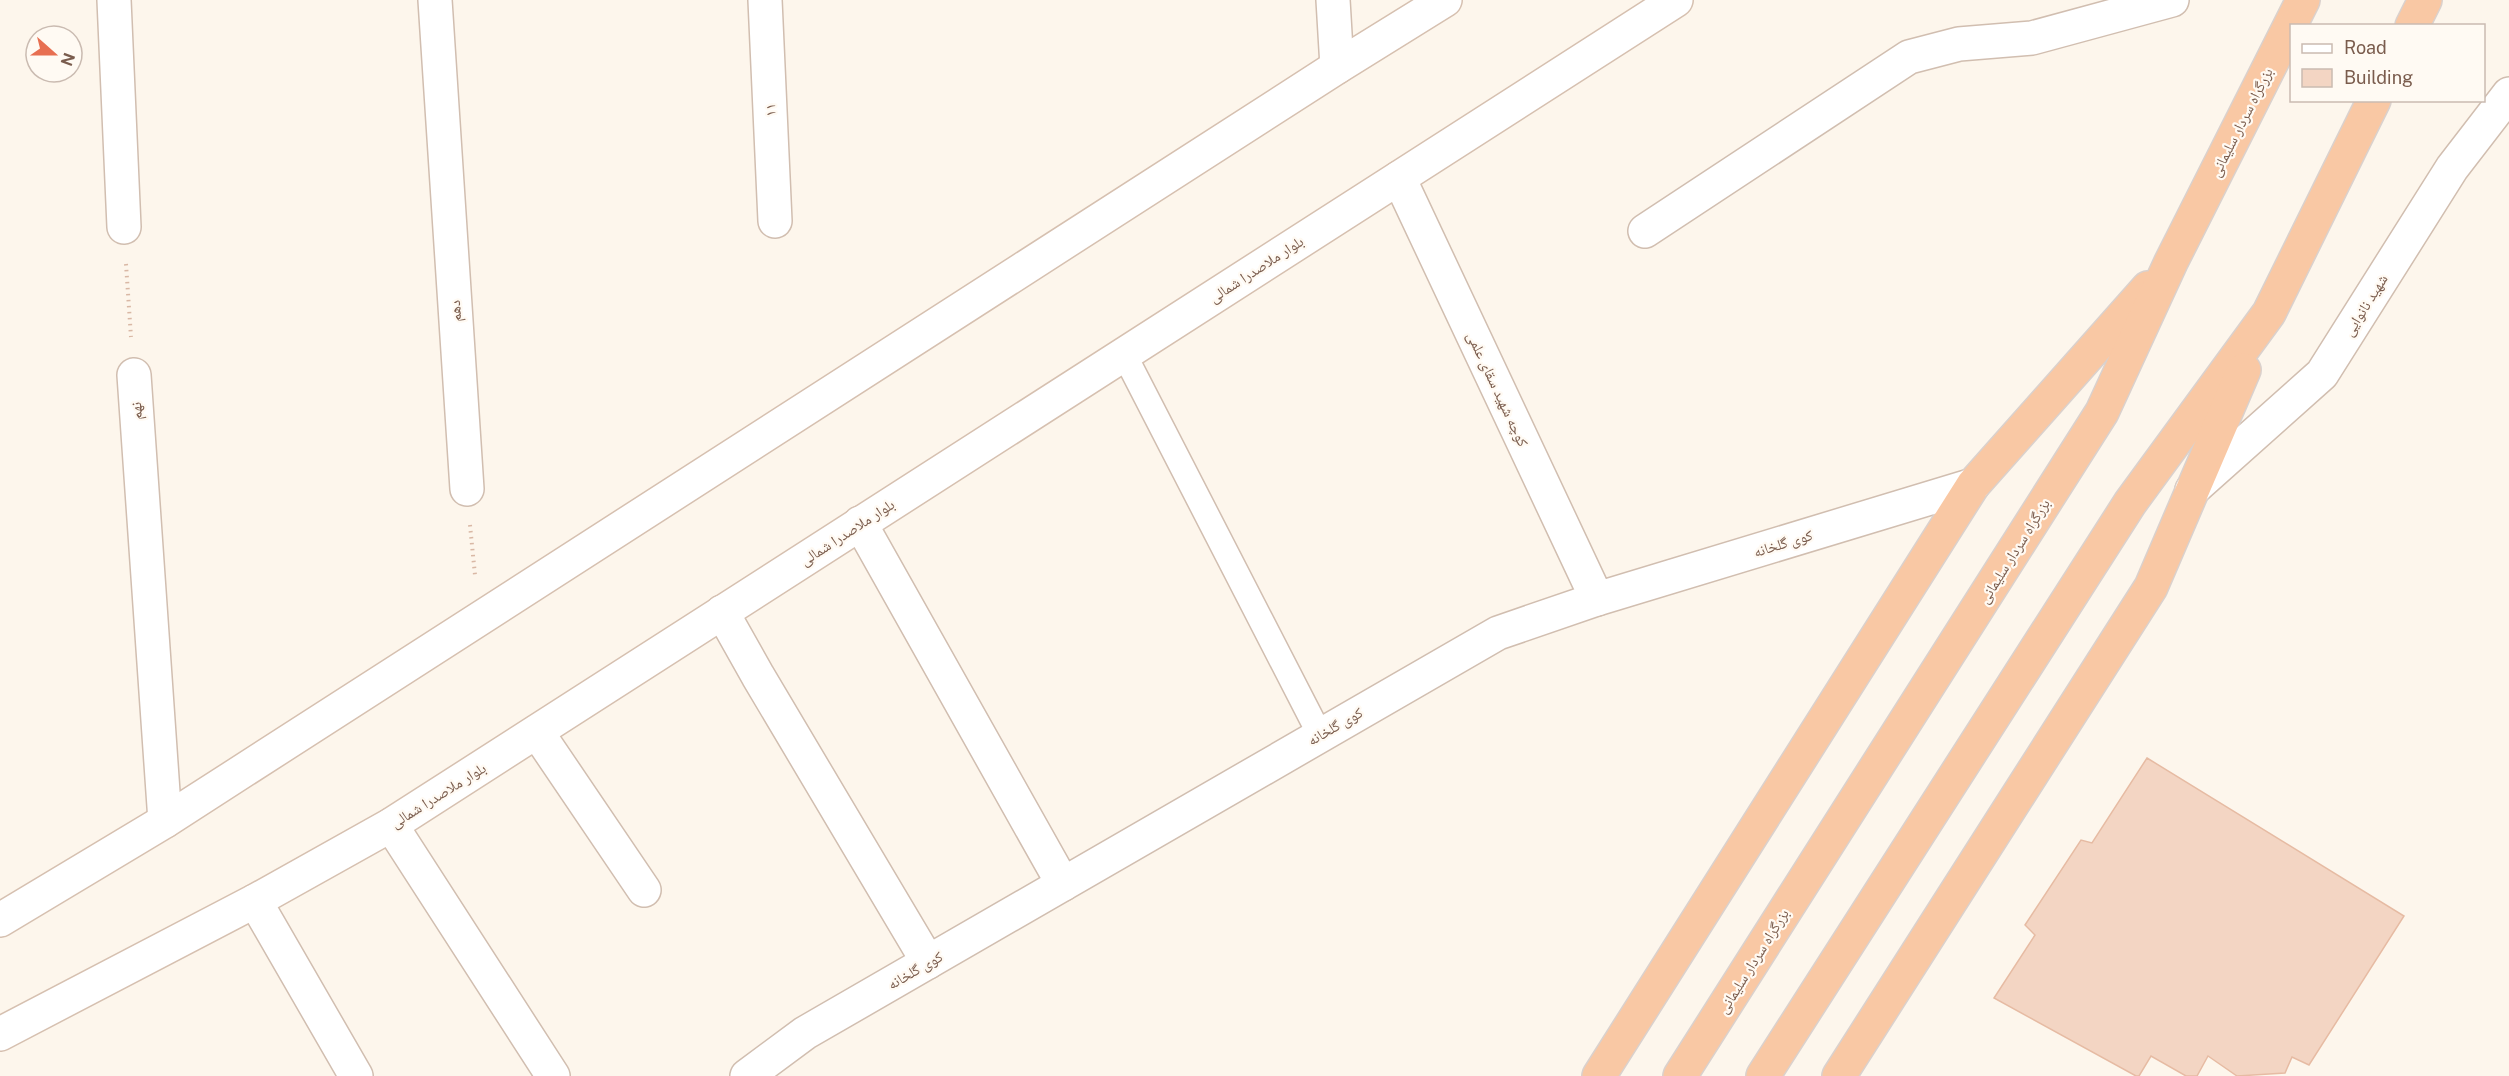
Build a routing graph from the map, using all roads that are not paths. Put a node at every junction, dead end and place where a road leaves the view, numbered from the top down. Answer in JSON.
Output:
{"nodes":[{"id":1,"x":114,"y":0,"type":"edge"},
{"id":2,"x":435,"y":0,"type":"edge"},
{"id":3,"x":765,"y":0,"type":"edge"},
{"id":4,"x":1333,"y":0,"type":"edge"},
{"id":5,"x":1445,"y":0,"type":"edge"},
{"id":6,"x":1676,"y":0,"type":"edge"},
{"id":7,"x":2172,"y":0,"type":"edge"},
{"id":8,"x":2303,"y":0,"type":"edge"},
{"id":9,"x":2425,"y":0,"type":"edge"},
{"id":10,"x":2291,"y":24,"type":"edge"},
{"id":11,"x":2413,"y":24,"type":"edge"},
{"id":12,"x":2290,"y":26,"type":"edge"},
{"id":13,"x":1336,"y":67,"type":"junction"},
{"id":14,"x":2509,"y":94,"type":"edge"},
{"id":15,"x":2373,"y":102,"type":"edge"},
{"id":16,"x":1399,"y":178,"type":"junction"},
{"id":17,"x":775,"y":221,"type":"dead end"},
{"id":18,"x":124,"y":227,"type":"road end"},
{"id":19,"x":1645,"y":231,"type":"dead end"},
{"id":20,"x":2171,"y":262,"type":"junction"},
{"id":21,"x":2269,"y":313,"type":"junction"},
{"id":22,"x":1124,"y":354,"type":"junction"},
{"id":23,"x":134,"y":375,"type":"road end"},
{"id":24,"x":1973,"y":485,"type":"junction"},
{"id":25,"x":467,"y":489,"type":"road end"},
{"id":26,"x":2192,"y":490,"type":"junction"},
{"id":27,"x":860,"y":523,"type":"junction"},
{"id":28,"x":1597,"y":599,"type":"junction"},
{"id":29,"x":722,"y":612,"type":"junction"},
{"id":30,"x":537,"y":732,"type":"junction"},
{"id":31,"x":1320,"y":735,"type":"junction"},
{"id":32,"x":165,"y":821,"type":"junction"},
{"id":33,"x":391,"y":825,"type":"junction"},
{"id":34,"x":1063,"y":884,"type":"junction"},
{"id":35,"x":644,"y":890,"type":"dead end"},
{"id":36,"x":255,"y":901,"type":"junction"},
{"id":37,"x":0,"y":920,"type":"edge"},
{"id":38,"x":928,"y":962,"type":"junction"},
{"id":39,"x":0,"y":1034,"type":"edge"},
{"id":40,"x":356,"y":1076,"type":"edge"},
{"id":41,"x":553,"y":1076,"type":"edge"},
{"id":42,"x":747,"y":1076,"type":"edge"},
{"id":43,"x":1599,"y":1076,"type":"edge"},
{"id":44,"x":1680,"y":1076,"type":"edge"},
{"id":45,"x":1763,"y":1076,"type":"edge"},
{"id":46,"x":1839,"y":1076,"type":"edge"}],
"edges":[{"from":1,"to":18,"type":"street"},
{"from":2,"to":25,"type":"street","name":"دهم"},
{"from":3,"to":17,"type":"street","name":"۱۱"},
{"from":4,"to":13,"type":"street"},
{"from":5,"to":13,"type":"street"},
{"from":6,"to":16,"type":"street","name":"بلوار ملاصدرا شمالی"},
{"from":7,"to":19,"type":"street"},
{"from":8,"to":10,"type":"highway","name":"بزرگراه سردار سلیمانی"},
{"from":9,"to":11,"type":"highway"},
{"from":12,"to":20,"type":"highway","name":"بزرگراه سردار سلیمانی"},
{"from":13,"to":32,"type":"street"},
{"from":14,"to":26,"type":"street","name":"شهید نانوایی"},
{"from":15,"to":21,"type":"highway"},
{"from":16,"to":22,"type":"street","name":"بلوار ملاصدرا شمالی"},
{"from":16,"to":28,"type":"street","name":"کوچه شهید سقای علمی"},
{"from":20,"to":24,"type":"highway"},
{"from":20,"to":44,"type":"highway","name":"بزرگراه سردار سلیمانی"},
{"from":21,"to":26,"type":"highway"},
{"from":21,"to":45,"type":"highway"},
{"from":22,"to":27,"type":"street","name":"بلوار ملاصدرا شمالی"},
{"from":22,"to":31,"type":"lane"},
{"from":23,"to":32,"type":"street","name":"نهم"},
{"from":24,"to":28,"type":"street","name":"کوی گلخانه"},
{"from":24,"to":43,"type":"highway"},
{"from":26,"to":46,"type":"highway"},
{"from":27,"to":29,"type":"street","name":"بلوار ملاصدرا شمالی"},
{"from":27,"to":34,"type":"street"},
{"from":28,"to":31,"type":"street","name":"کوی گلخانه"},
{"from":29,"to":30,"type":"street","name":"بلوار ملاصدرا شمالی"},
{"from":29,"to":38,"type":"street"},
{"from":30,"to":33,"type":"street","name":"بلوار ملاصدرا شمالی"},
{"from":30,"to":35,"type":"street"},
{"from":31,"to":34,"type":"street","name":"کوی گلخانه"},
{"from":32,"to":37,"type":"street"},
{"from":33,"to":36,"type":"street","name":"بلوار ملاصدرا شمالی"},
{"from":33,"to":41,"type":"street"},
{"from":34,"to":38,"type":"street","name":"کوی گلخانه"},
{"from":36,"to":39,"type":"street","name":"بلوار ملاصدرا شمالی"},
{"from":36,"to":40,"type":"street"},
{"from":38,"to":42,"type":"street","name":"کوی گلخانه"}]}
